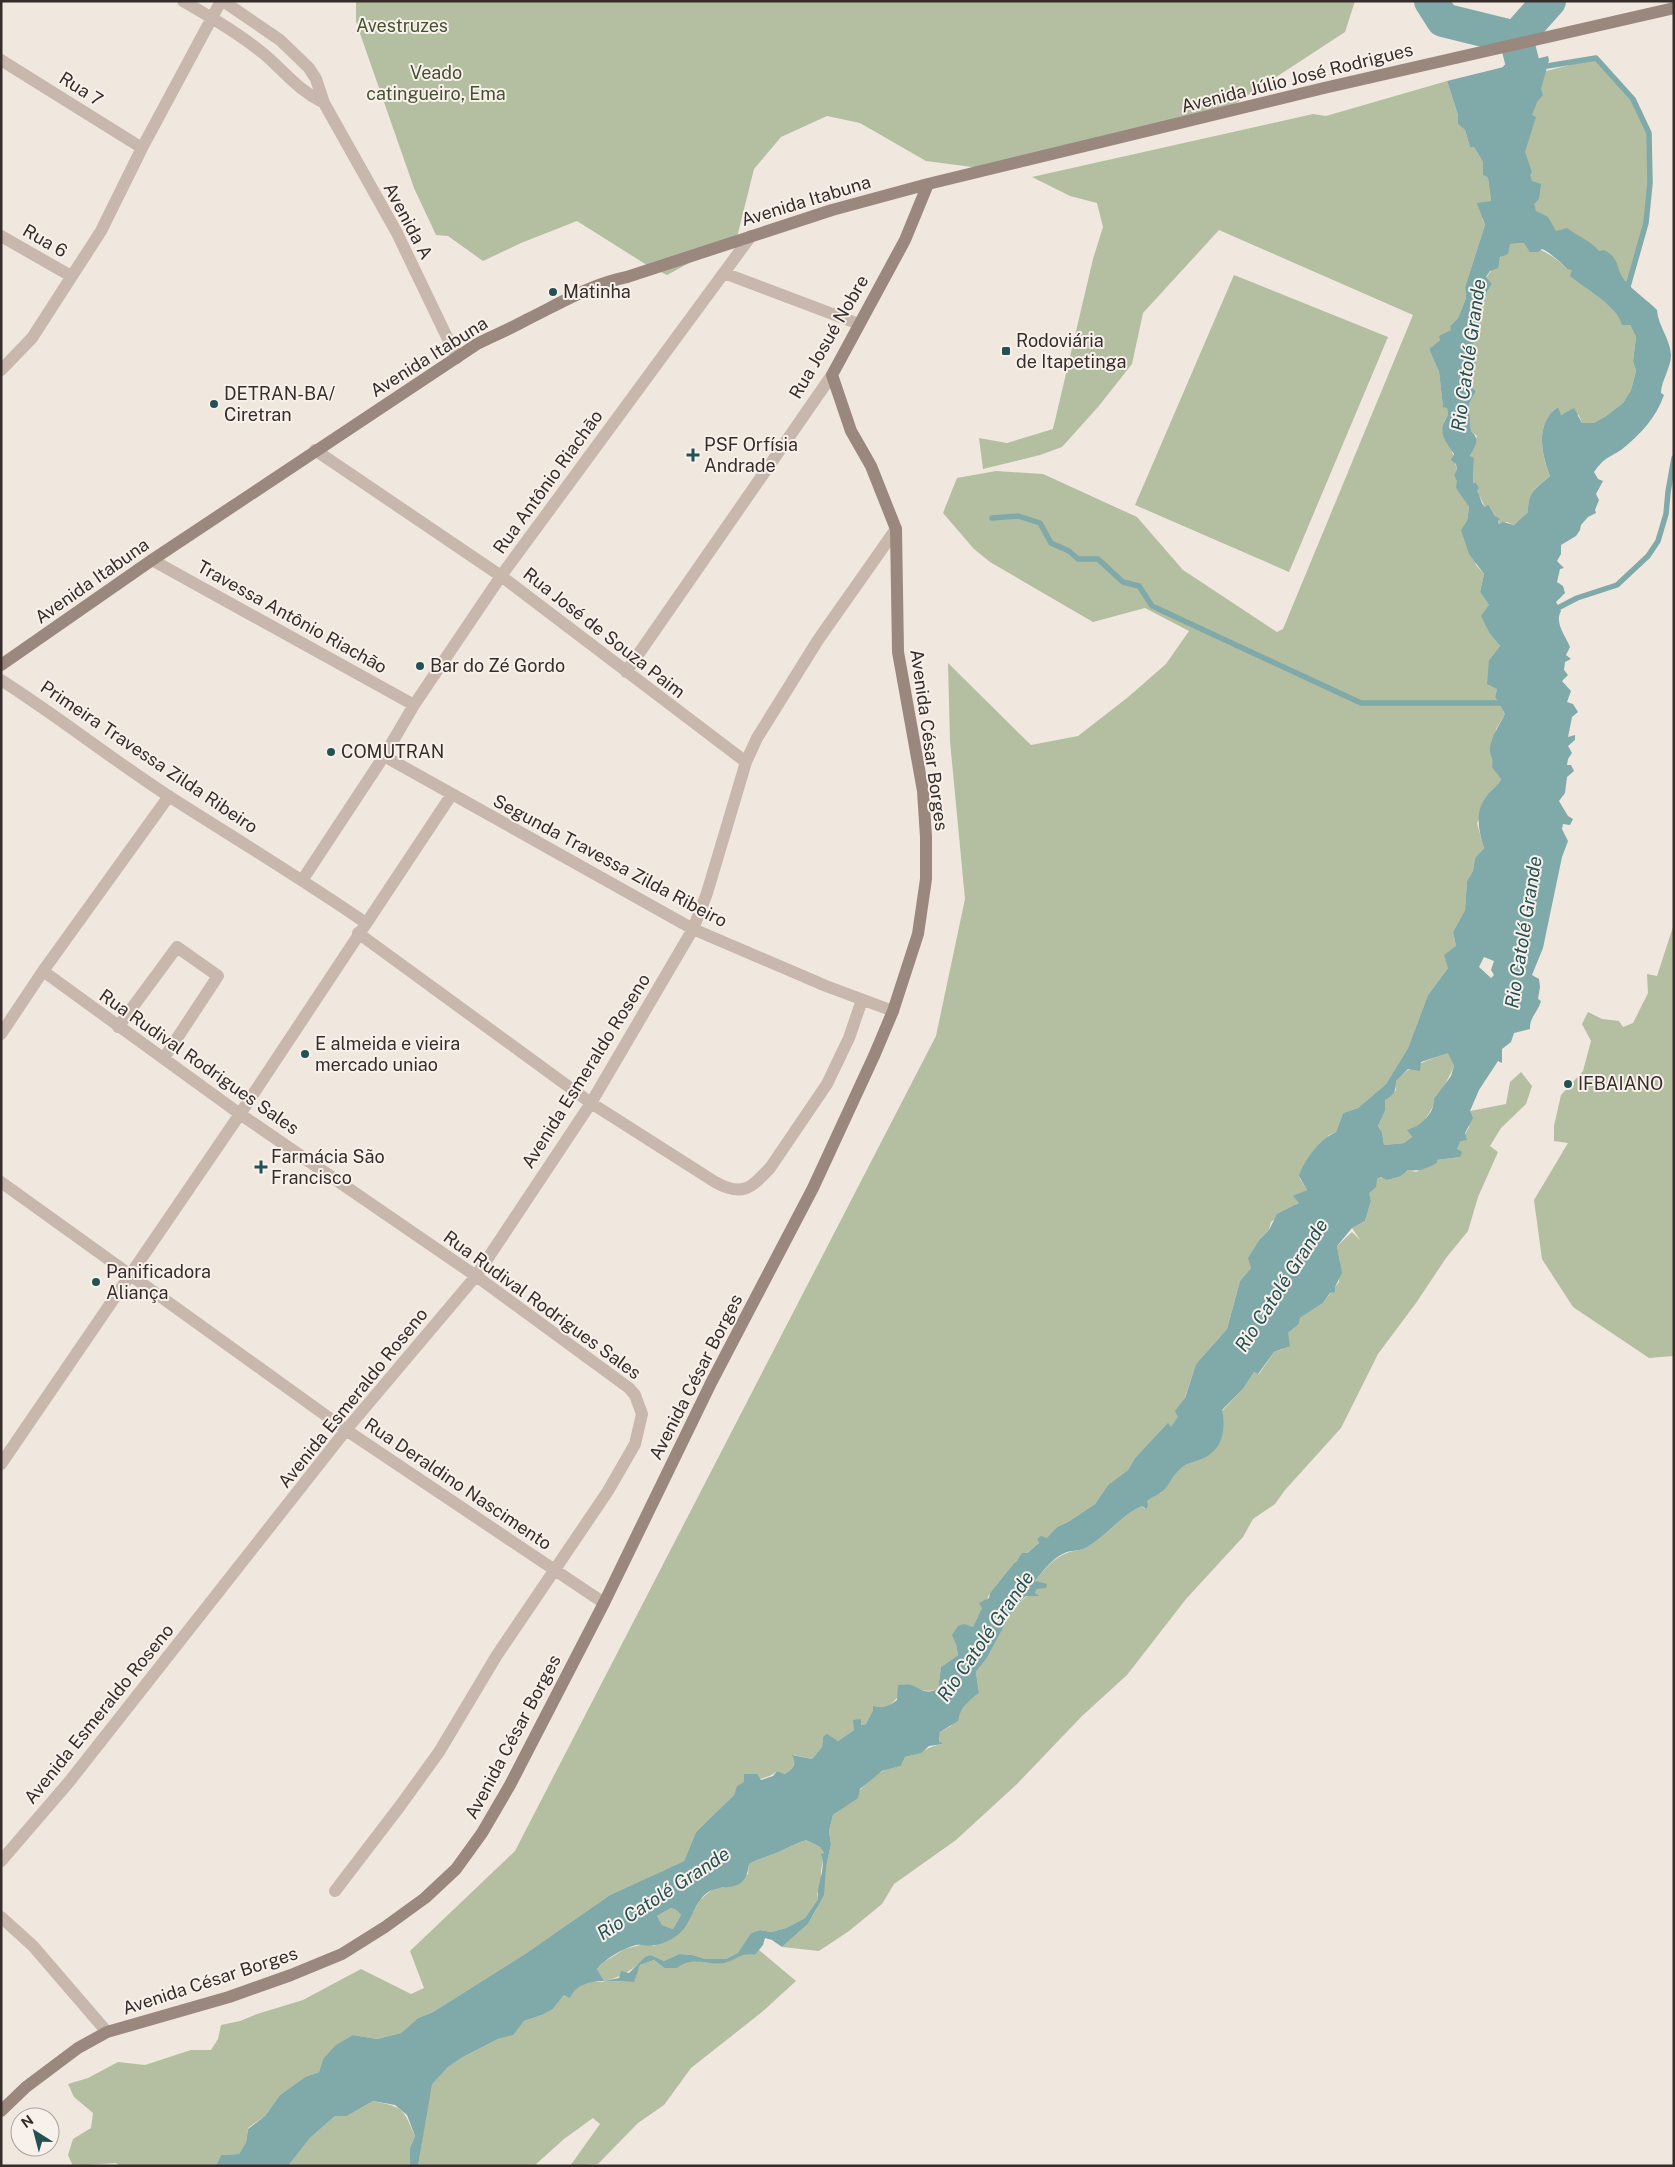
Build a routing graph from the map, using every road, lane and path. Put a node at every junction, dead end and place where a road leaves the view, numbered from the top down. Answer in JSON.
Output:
{"nodes":[{"id":1,"x":183,"y":1,"type":"edge"},
{"id":2,"x":222,"y":1,"type":"edge"},
{"id":3,"x":1674,"y":8,"type":"edge"},
{"id":4,"x":213,"y":18,"type":"junction"},
{"id":5,"x":1,"y":60,"type":"edge"},
{"id":6,"x":324,"y":103,"type":"junction"},
{"id":7,"x":142,"y":148,"type":"junction"},
{"id":8,"x":928,"y":184,"type":"junction"},
{"id":9,"x":1,"y":236,"type":"edge"},
{"id":10,"x":751,"y":236,"type":"junction"},
{"id":11,"x":724,"y":273,"type":"junction"},
{"id":12,"x":71,"y":276,"type":"junction"},
{"id":13,"x":859,"y":324,"type":"junction"},
{"id":14,"x":457,"y":358,"type":"junction"},
{"id":15,"x":1,"y":370,"type":"edge"},
{"id":16,"x":832,"y":375,"type":"junction"},
{"id":17,"x":315,"y":450,"type":"junction"},
{"id":18,"x":896,"y":529,"type":"junction"},
{"id":19,"x":152,"y":560,"type":"junction"},
{"id":20,"x":501,"y":576,"type":"junction"},
{"id":21,"x":1,"y":665,"type":"edge"},
{"id":22,"x":626,"y":672,"type":"junction"},
{"id":23,"x":1,"y":680,"type":"edge"},
{"id":24,"x":414,"y":705,"type":"junction"},
{"id":25,"x":384,"y":756,"type":"junction"},
{"id":26,"x":746,"y":762,"type":"junction"},
{"id":27,"x":452,"y":794,"type":"junction"},
{"id":28,"x":169,"y":796,"type":"junction"},
{"id":29,"x":303,"y":880,"type":"junction"},
{"id":30,"x":362,"y":928,"type":"junction"},
{"id":31,"x":693,"y":929,"type":"junction"},
{"id":32,"x":43,"y":971,"type":"junction"},
{"id":33,"x":862,"y":1000,"type":"junction"},
{"id":34,"x":893,"y":1011,"type":"junction"},
{"id":35,"x":118,"y":1027,"type":"junction"},
{"id":36,"x":1,"y":1034,"type":"edge"},
{"id":37,"x":164,"y":1058,"type":"junction"},
{"id":38,"x":591,"y":1103,"type":"junction"},
{"id":39,"x":240,"y":1114,"type":"junction"},
{"id":40,"x":1,"y":1182,"type":"edge"},
{"id":41,"x":130,"y":1274,"type":"junction"},
{"id":42,"x":476,"y":1276,"type":"junction"},
{"id":43,"x":346,"y":1430,"type":"junction"},
{"id":44,"x":1,"y":1464,"type":"edge"},
{"id":45,"x":554,"y":1569,"type":"junction"},
{"id":46,"x":604,"y":1603,"type":"junction"},
{"id":47,"x":1,"y":1861,"type":"edge"},
{"id":48,"x":334,"y":1891,"type":"dead end"},
{"id":49,"x":1,"y":1917,"type":"edge"},
{"id":50,"x":107,"y":2032,"type":"junction"},
{"id":51,"x":1,"y":2111,"type":"edge"}],
"edges":[{"from":1,"to":4,"type":"street"},
{"from":2,"to":4,"type":"street"},
{"from":2,"to":6,"type":"street","name":"Avenida A"},
{"from":3,"to":8,"type":"street","name":"Avenida Júlio José Rodrigues"},
{"from":4,"to":6,"type":"street"},
{"from":4,"to":7,"type":"street"},
{"from":5,"to":7,"type":"street","name":"Rua 7"},
{"from":6,"to":14,"type":"street","name":"Avenida A"},
{"from":7,"to":12,"type":"street"},
{"from":8,"to":10,"type":"street","name":"Avenida Itabuna"},
{"from":8,"to":13,"type":"street","name":"Rua Josué Nobre"},
{"from":9,"to":12,"type":"street","name":"Rua 6"},
{"from":10,"to":11,"type":"street","name":"Rua Antônio Riachão"},
{"from":10,"to":14,"type":"street","name":"Avenida Itabuna"},
{"from":11,"to":13,"type":"street"},
{"from":11,"to":20,"type":"street","name":"Rua Antônio Riachão"},
{"from":12,"to":15,"type":"street"},
{"from":13,"to":16,"type":"street","name":"Rua Josué Nobre"},
{"from":14,"to":17,"type":"street","name":"Avenida Itabuna"},
{"from":16,"to":18,"type":"street","name":"Avenida César Borges"},
{"from":16,"to":22,"type":"street","name":"Rua Josué Nobre"},
{"from":17,"to":19,"type":"street","name":"Avenida Itabuna"},
{"from":17,"to":20,"type":"street","name":"Rua José de Souza Paim"},
{"from":18,"to":26,"type":"street","name":"Avenida Esmeraldo Roseno"},
{"from":18,"to":34,"type":"street","name":"Avenida César Borges"},
{"from":19,"to":21,"type":"street","name":"Avenida Itabuna"},
{"from":19,"to":24,"type":"street","name":"Travessa Antônio Riachão"},
{"from":20,"to":22,"type":"street","name":"Rua José de Souza Paim"},
{"from":20,"to":24,"type":"street","name":"Rua Antônio Riachão"},
{"from":22,"to":26,"type":"street","name":"Rua José de Souza Paim"},
{"from":23,"to":28,"type":"street","name":"Primeira Travessa Zilda Ribeiro"},
{"from":24,"to":25,"type":"street","name":"Rua Antônio Riachão"},
{"from":25,"to":27,"type":"street","name":"Segunda Travessa Zilda Ribeiro"},
{"from":25,"to":29,"type":"street","name":"Rua Antônio Riachão"},
{"from":26,"to":31,"type":"street","name":"Avenida Esmeraldo Roseno"},
{"from":27,"to":30,"type":"street"},
{"from":27,"to":31,"type":"street","name":"Segunda Travessa Zilda Ribeiro"},
{"from":28,"to":29,"type":"street","name":"Primeira Travessa Zilda Ribeiro"},
{"from":28,"to":32,"type":"street"},
{"from":29,"to":30,"type":"street","name":"Primeira Travessa Zilda Ribeiro"},
{"from":30,"to":38,"type":"street"},
{"from":30,"to":39,"type":"street"},
{"from":31,"to":33,"type":"street","name":"Segunda Travessa Zilda Ribeiro"},
{"from":31,"to":38,"type":"street","name":"Avenida Esmeraldo Roseno"},
{"from":32,"to":35,"type":"street","name":"Rua Rudival Rodrigues Sales"},
{"from":32,"to":36,"type":"street"},
{"from":33,"to":34,"type":"street","name":"Segunda Travessa Zilda Ribeiro"},
{"from":33,"to":38,"type":"street"},
{"from":34,"to":46,"type":"street","name":"Avenida César Borges"},
{"from":35,"to":37,"type":"street","name":"Rua Rudival Rodrigues Sales"},
{"from":35,"to":37,"type":"street"},
{"from":37,"to":39,"type":"street","name":"Rua Rudival Rodrigues Sales"},
{"from":38,"to":42,"type":"street","name":"Avenida Esmeraldo Roseno"},
{"from":39,"to":41,"type":"street"},
{"from":39,"to":42,"type":"street","name":"Rua Rudival Rodrigues Sales"},
{"from":40,"to":41,"type":"street","name":"Rua Deraldino Nascimento"},
{"from":41,"to":43,"type":"street","name":"Rua Deraldino Nascimento"},
{"from":41,"to":44,"type":"street"},
{"from":42,"to":43,"type":"street","name":"Avenida Esmeraldo Roseno"},
{"from":42,"to":45,"type":"street","name":"Rua Rudival Rodrigues Sales"},
{"from":43,"to":45,"type":"street","name":"Rua Deraldino Nascimento"},
{"from":43,"to":47,"type":"street","name":"Avenida Esmeraldo Roseno"},
{"from":45,"to":46,"type":"street","name":"Rua Deraldino Nascimento"},
{"from":45,"to":48,"type":"street","name":"Rua Rudival Rodrigues Sales"},
{"from":46,"to":50,"type":"street","name":"Avenida César Borges"},
{"from":49,"to":50,"type":"street"},
{"from":50,"to":51,"type":"street","name":"Avenida César Borges"}]}
